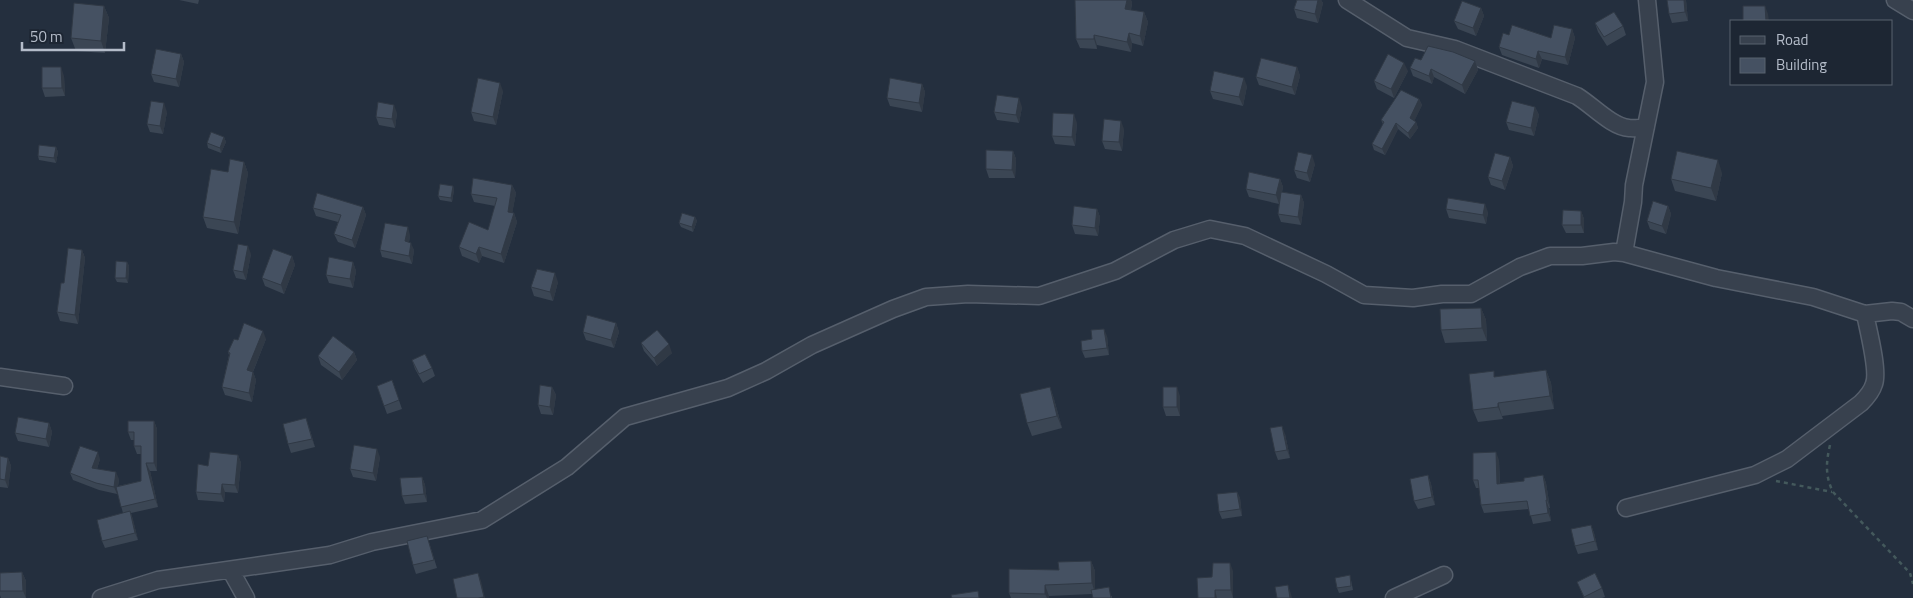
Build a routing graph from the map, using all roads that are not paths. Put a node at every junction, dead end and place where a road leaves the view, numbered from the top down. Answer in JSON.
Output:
{"nodes":[{"id":1,"x":1347,"y":0,"type":"edge"},
{"id":2,"x":1646,"y":0,"type":"edge"},
{"id":3,"x":1895,"y":0,"type":"edge"},
{"id":4,"x":1913,"y":12,"type":"edge"},
{"id":5,"x":1646,"y":127,"type":"junction"},
{"id":6,"x":1624,"y":253,"type":"junction"},
{"id":7,"x":1865,"y":314,"type":"junction"},
{"id":8,"x":1913,"y":319,"type":"edge"},
{"id":9,"x":0,"y":377,"type":"edge"},
{"id":10,"x":64,"y":386,"type":"dead end"},
{"id":11,"x":1626,"y":508,"type":"dead end"},
{"id":12,"x":231,"y":571,"type":"junction"},
{"id":13,"x":1444,"y":574,"type":"dead end"},
{"id":14,"x":101,"y":598,"type":"edge"},
{"id":15,"x":246,"y":598,"type":"edge"},
{"id":16,"x":1394,"y":598,"type":"edge"}],
"edges":[{"from":1,"to":5,"type":"street"},
{"from":2,"to":5,"type":"street"},
{"from":3,"to":4,"type":"street"},
{"from":5,"to":6,"type":"street"},
{"from":6,"to":7,"type":"street"},
{"from":6,"to":12,"type":"street"},
{"from":7,"to":8,"type":"street"},
{"from":7,"to":11,"type":"street"},
{"from":9,"to":10,"type":"street"},
{"from":12,"to":14,"type":"street"},
{"from":12,"to":15,"type":"street"},
{"from":13,"to":16,"type":"street"}]}
